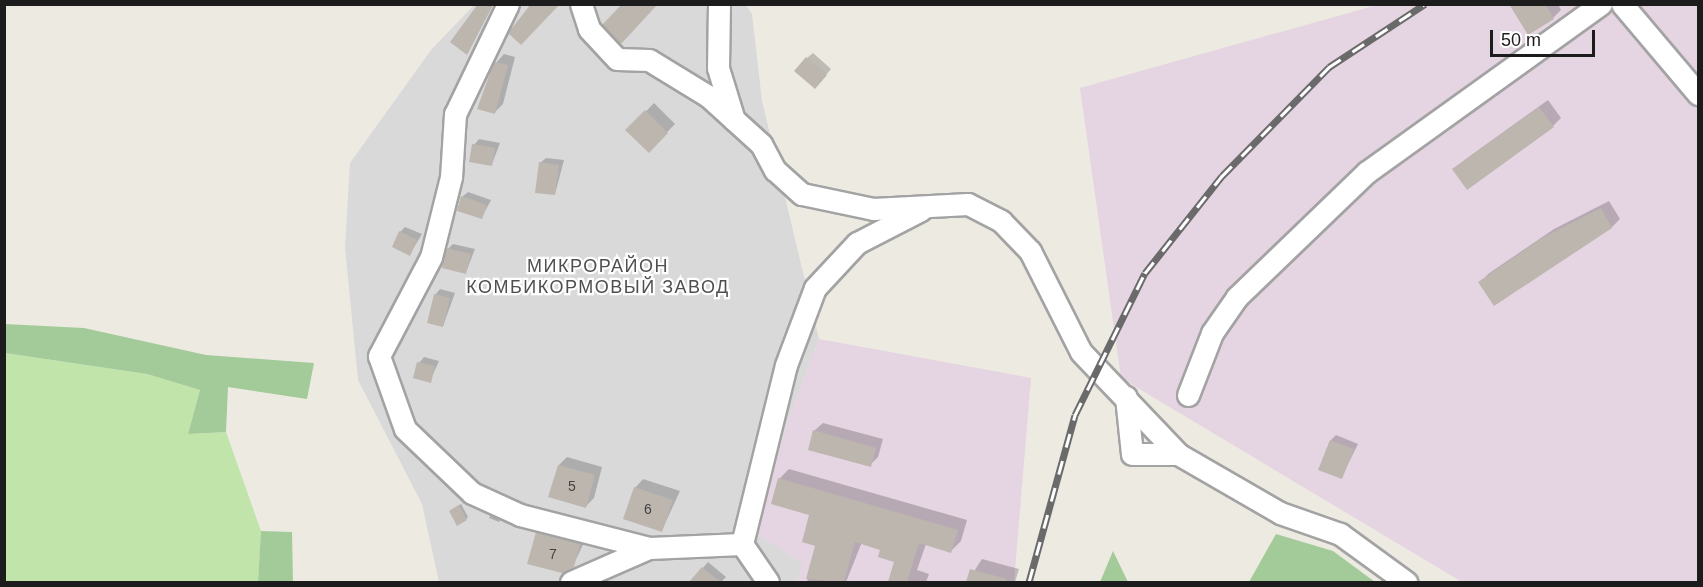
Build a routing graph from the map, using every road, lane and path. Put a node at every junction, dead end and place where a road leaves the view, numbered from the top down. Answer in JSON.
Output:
{"nodes":[{"id":1,"x":508,"y":4,"type":"edge"},
{"id":2,"x":581,"y":4,"type":"edge"},
{"id":3,"x":600,"y":4,"type":"edge"},
{"id":4,"x":718,"y":4,"type":"edge"},
{"id":5,"x":1601,"y":4,"type":"edge"},
{"id":6,"x":1622,"y":4,"type":"edge"},
{"id":7,"x":589,"y":29,"type":"junction"},
{"id":8,"x":1698,"y":94,"type":"edge"},
{"id":9,"x":735,"y":123,"type":"junction"},
{"id":10,"x":935,"y":204,"type":"junction"},
{"id":11,"x":1188,"y":395,"type":"dead end"},
{"id":12,"x":1126,"y":397,"type":"junction"},
{"id":13,"x":1178,"y":454,"type":"junction"},
{"id":14,"x":742,"y":544,"type":"junction"},
{"id":15,"x":649,"y":548,"type":"junction"},
{"id":16,"x":571,"y":582,"type":"edge"},
{"id":17,"x":768,"y":582,"type":"edge"},
{"id":18,"x":1406,"y":582,"type":"edge"}],
"edges":[{"from":1,"to":15,"type":"street"},
{"from":2,"to":7,"type":"street"},
{"from":3,"to":7,"type":"street"},
{"from":4,"to":9,"type":"street"},
{"from":5,"to":11,"type":"street"},
{"from":6,"to":8,"type":"street"},
{"from":7,"to":9,"type":"street"},
{"from":9,"to":10,"type":"street"},
{"from":10,"to":12,"type":"street"},
{"from":10,"to":14,"type":"street"},
{"from":12,"to":13,"type":"street"},
{"from":12,"to":13,"type":"street"},
{"from":13,"to":18,"type":"street"},
{"from":14,"to":15,"type":"street"},
{"from":14,"to":17,"type":"street"},
{"from":15,"to":16,"type":"street"}]}
